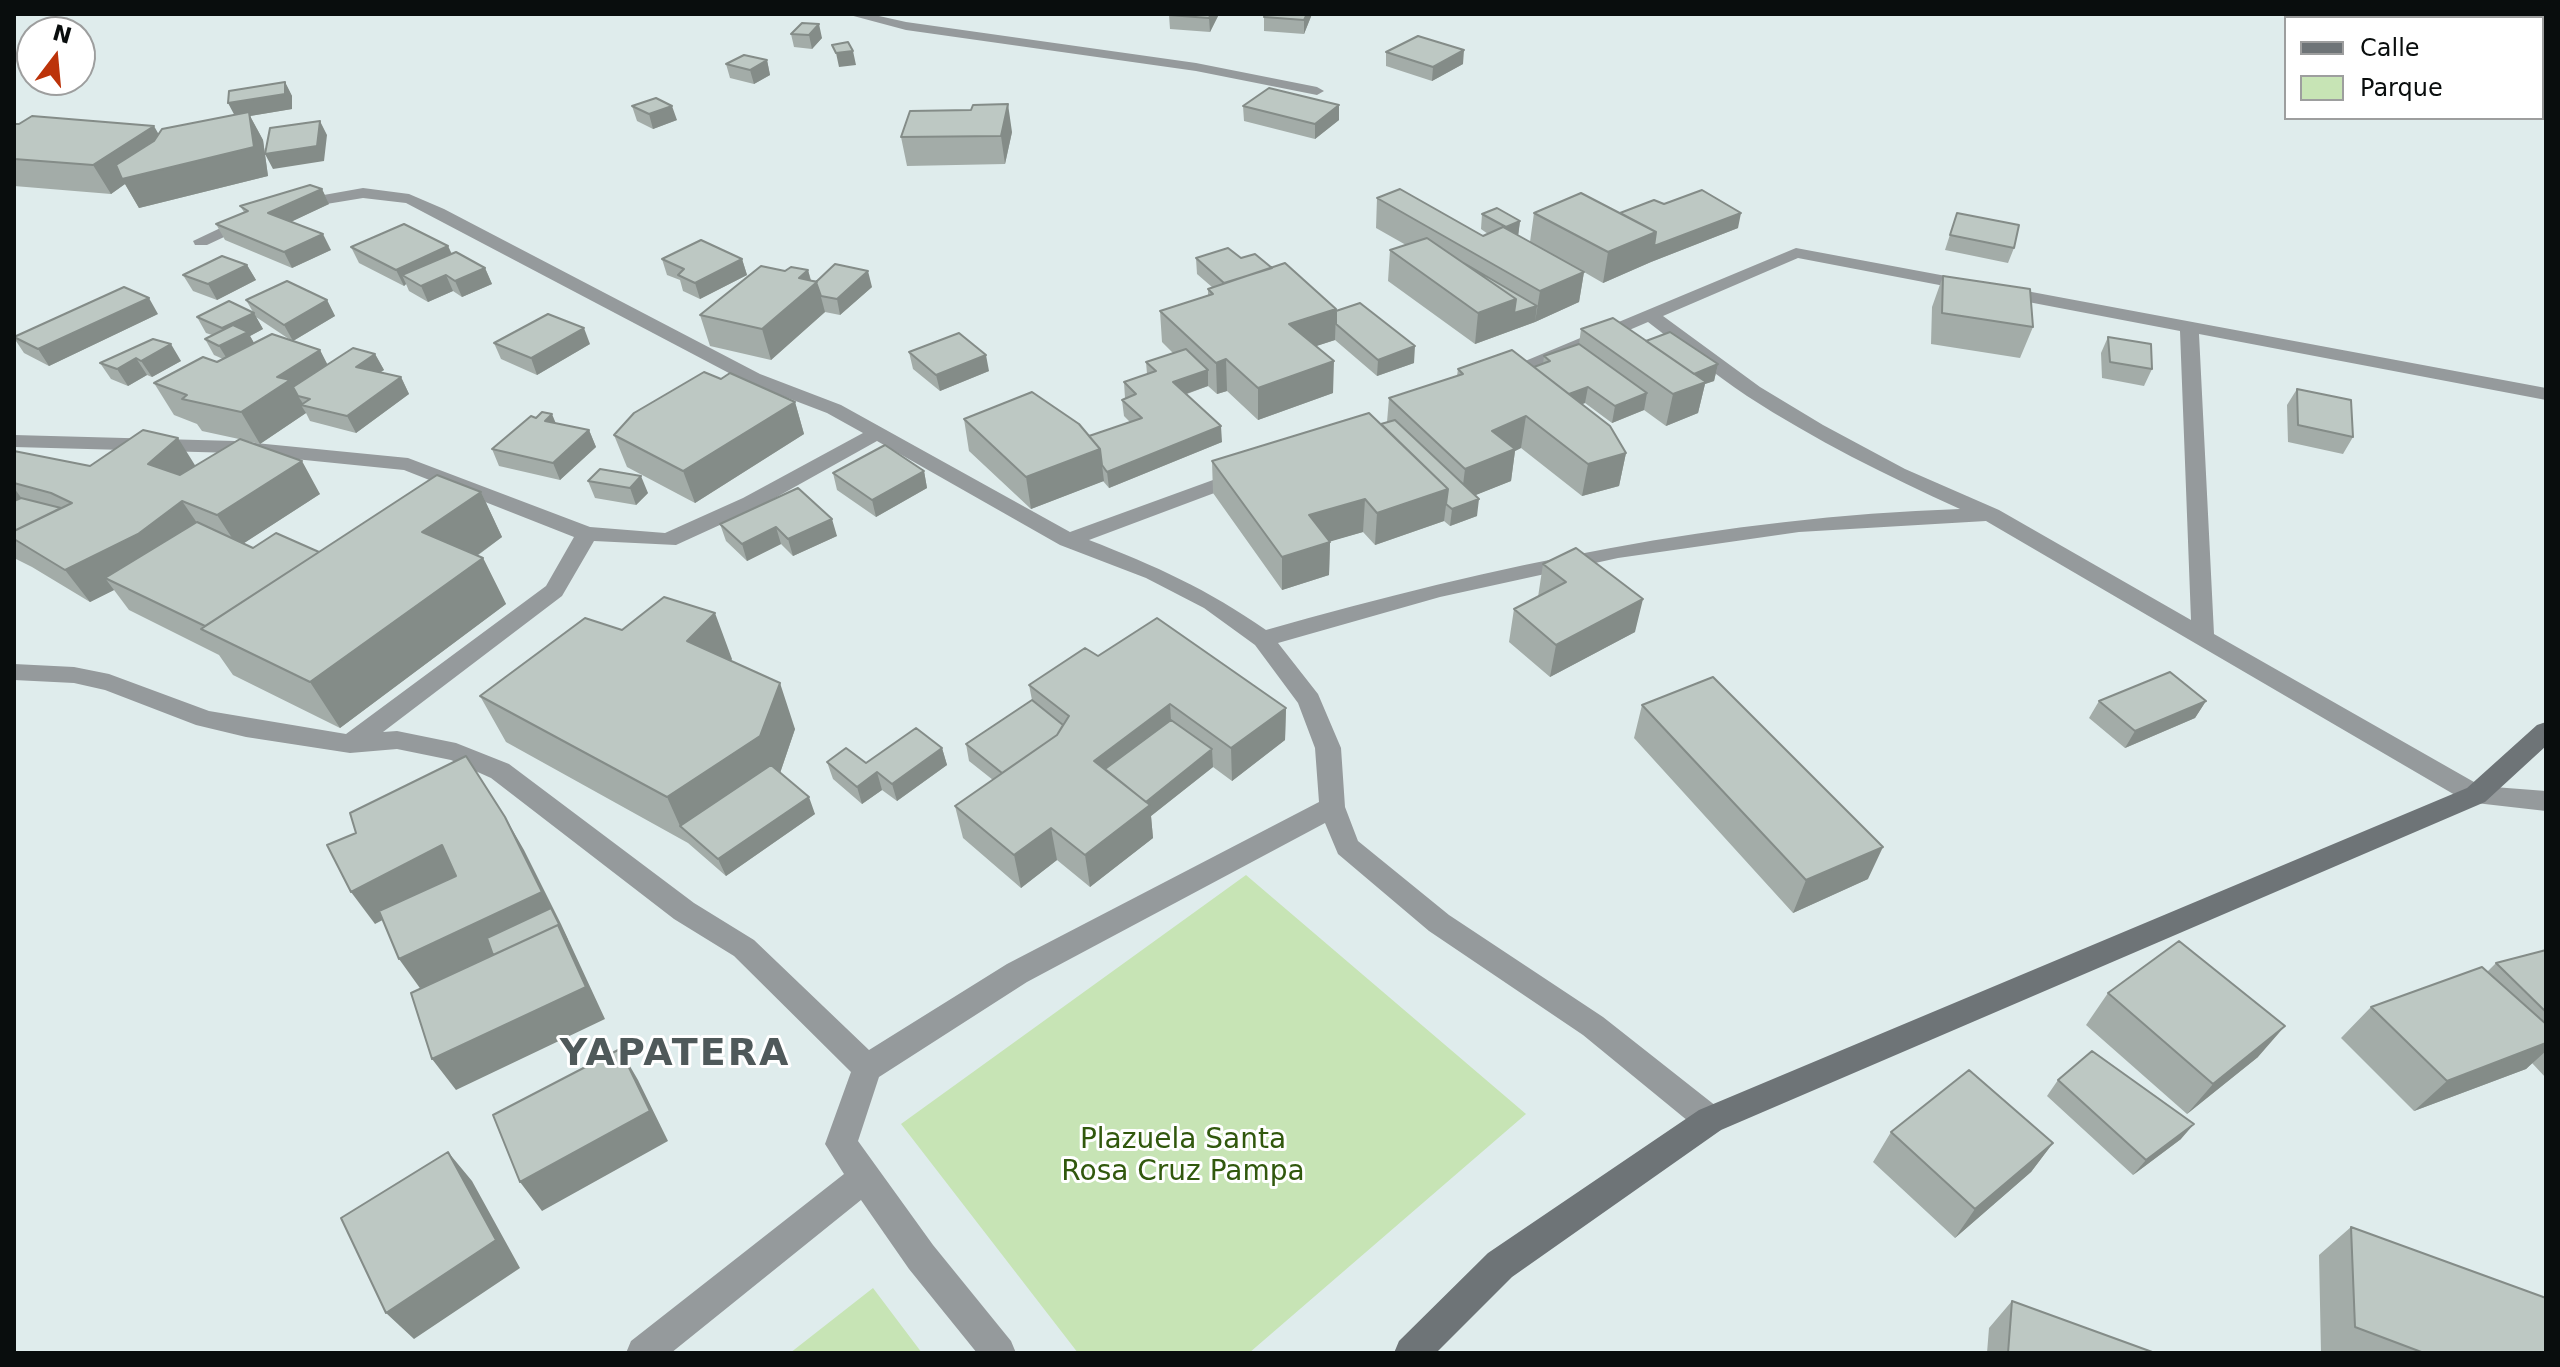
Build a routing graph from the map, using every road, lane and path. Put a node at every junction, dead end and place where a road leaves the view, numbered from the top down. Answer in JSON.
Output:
{"nodes":[{"id":1,"x":853,"y":14,"type":"edge"},
{"id":2,"x":1317,"y":91,"type":"dead end"},
{"id":3,"x":201,"y":241,"type":"dead end"},
{"id":4,"x":1651,"y":316,"type":"junction"},
{"id":5,"x":2189,"y":326,"type":"junction"},
{"id":6,"x":1476,"y":389,"type":"edge"},
{"id":7,"x":2546,"y":394,"type":"edge"},
{"id":8,"x":876,"y":434,"type":"junction"},
{"id":9,"x":14,"y":441,"type":"edge"},
{"id":10,"x":1258,"y":471,"type":"edge"},
{"id":11,"x":1991,"y":515,"type":"junction"},
{"id":12,"x":587,"y":534,"type":"junction"},
{"id":13,"x":1068,"y":540,"type":"junction"},
{"id":14,"x":2203,"y":638,"type":"junction"},
{"id":15,"x":1263,"y":639,"type":"junction"},
{"id":16,"x":14,"y":672,"type":"edge"},
{"id":17,"x":2546,"y":731,"type":"edge"},
{"id":18,"x":350,"y":744,"type":"junction"},
{"id":19,"x":2476,"y":795,"type":"junction"},
{"id":20,"x":2546,"y":801,"type":"edge"},
{"id":21,"x":1332,"y":807,"type":"junction"},
{"id":22,"x":867,"y":1068,"type":"junction"},
{"id":23,"x":1710,"y":1120,"type":"junction"},
{"id":24,"x":864,"y":1178,"type":"junction"},
{"id":25,"x":643,"y":1353,"type":"edge"},
{"id":26,"x":999,"y":1353,"type":"edge"},
{"id":27,"x":1411,"y":1353,"type":"edge"}],
"edges":[{"from":1,"to":2,"type":"street"},
{"from":3,"to":8,"type":"street"},
{"from":4,"to":5,"type":"street"},
{"from":4,"to":6,"type":"street"},
{"from":4,"to":11,"type":"street"},
{"from":5,"to":7,"type":"street"},
{"from":5,"to":14,"type":"street"},
{"from":8,"to":12,"type":"street"},
{"from":8,"to":13,"type":"street"},
{"from":9,"to":12,"type":"street"},
{"from":10,"to":13,"type":"street"},
{"from":11,"to":14,"type":"street"},
{"from":11,"to":15,"type":"street"},
{"from":12,"to":18,"type":"street"},
{"from":13,"to":15,"type":"street"},
{"from":14,"to":19,"type":"street"},
{"from":15,"to":21,"type":"street"},
{"from":16,"to":18,"type":"street"},
{"from":17,"to":19,"type":"street"},
{"from":18,"to":22,"type":"street"},
{"from":19,"to":20,"type":"street"},
{"from":19,"to":23,"type":"street"},
{"from":21,"to":22,"type":"street"},
{"from":21,"to":23,"type":"street"},
{"from":22,"to":24,"type":"street"},
{"from":23,"to":27,"type":"street"},
{"from":24,"to":25,"type":"street"},
{"from":24,"to":26,"type":"street"}]}
